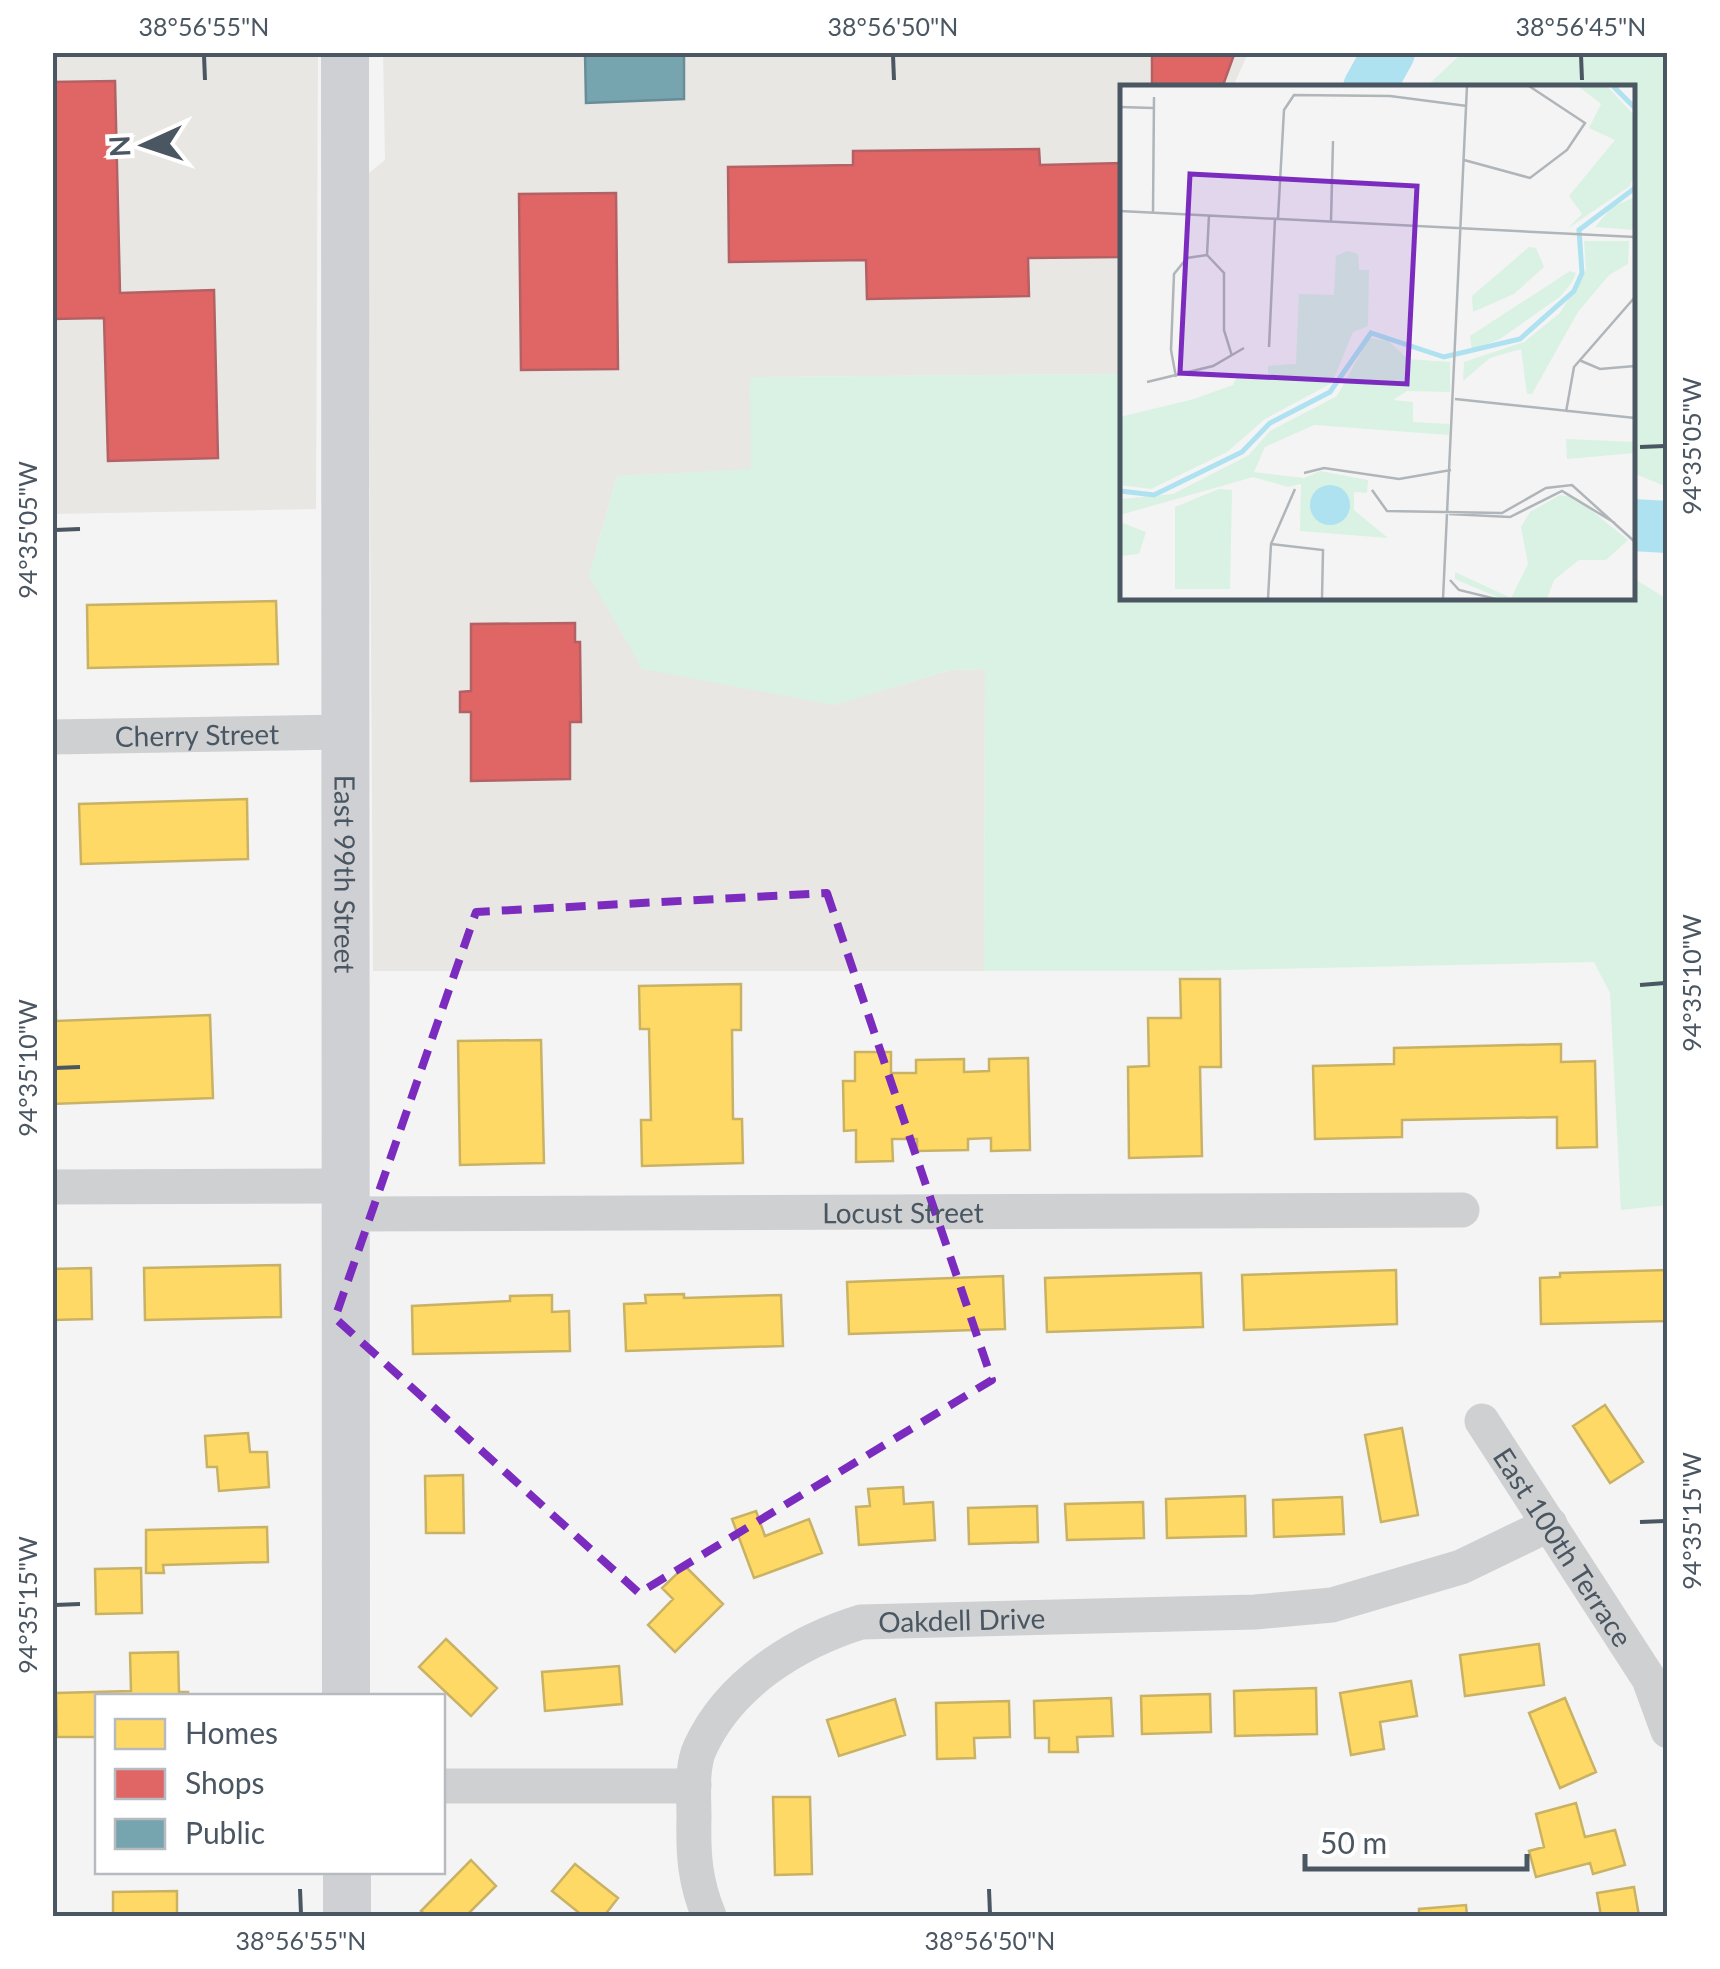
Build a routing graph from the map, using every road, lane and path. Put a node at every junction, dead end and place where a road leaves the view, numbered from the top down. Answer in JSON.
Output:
{"nodes":[{"id":1,"x":345,"y":52,"type":"edge"},
{"id":2,"x":344,"y":732,"type":"junction"},
{"id":3,"x":52,"y":737,"type":"edge"},
{"id":4,"x":52,"y":1187,"type":"edge"},
{"id":5,"x":343,"y":1200,"type":"junction"},
{"id":6,"x":1462,"y":1210,"type":"dead end"},
{"id":7,"x":1482,"y":1421,"type":"dead end"},
{"id":8,"x":1550,"y":1524,"type":"junction"},
{"id":9,"x":346,"y":1694,"type":"edge"},
{"id":10,"x":1668,"y":1731,"type":"edge"},
{"id":11,"x":445,"y":1786,"type":"edge"},
{"id":12,"x":694,"y":1786,"type":"junction"},
{"id":13,"x":347,"y":1874,"type":"edge"},
{"id":14,"x":347,"y":1916,"type":"edge"},
{"id":15,"x":709,"y":1916,"type":"edge"}],
"edges":[{"from":1,"to":2,"type":"street","name":"East 99th Street"},
{"from":2,"to":3,"type":"street","name":"Cherry Street"},
{"from":2,"to":5,"type":"street","name":"East 99th Street"},
{"from":4,"to":5,"type":"street","name":"Locust Street"},
{"from":5,"to":6,"type":"street","name":"Locust Street"},
{"from":5,"to":9,"type":"street","name":"East 99th Street"},
{"from":7,"to":8,"type":"street","name":"East 100th Terrace"},
{"from":8,"to":10,"type":"street","name":"East 100th Terrace"},
{"from":8,"to":12,"type":"street","name":"Oakdell Drive"},
{"from":11,"to":12,"type":"street"},
{"from":12,"to":15,"type":"street","name":"Oakdell Drive"},
{"from":13,"to":14,"type":"street"}]}
